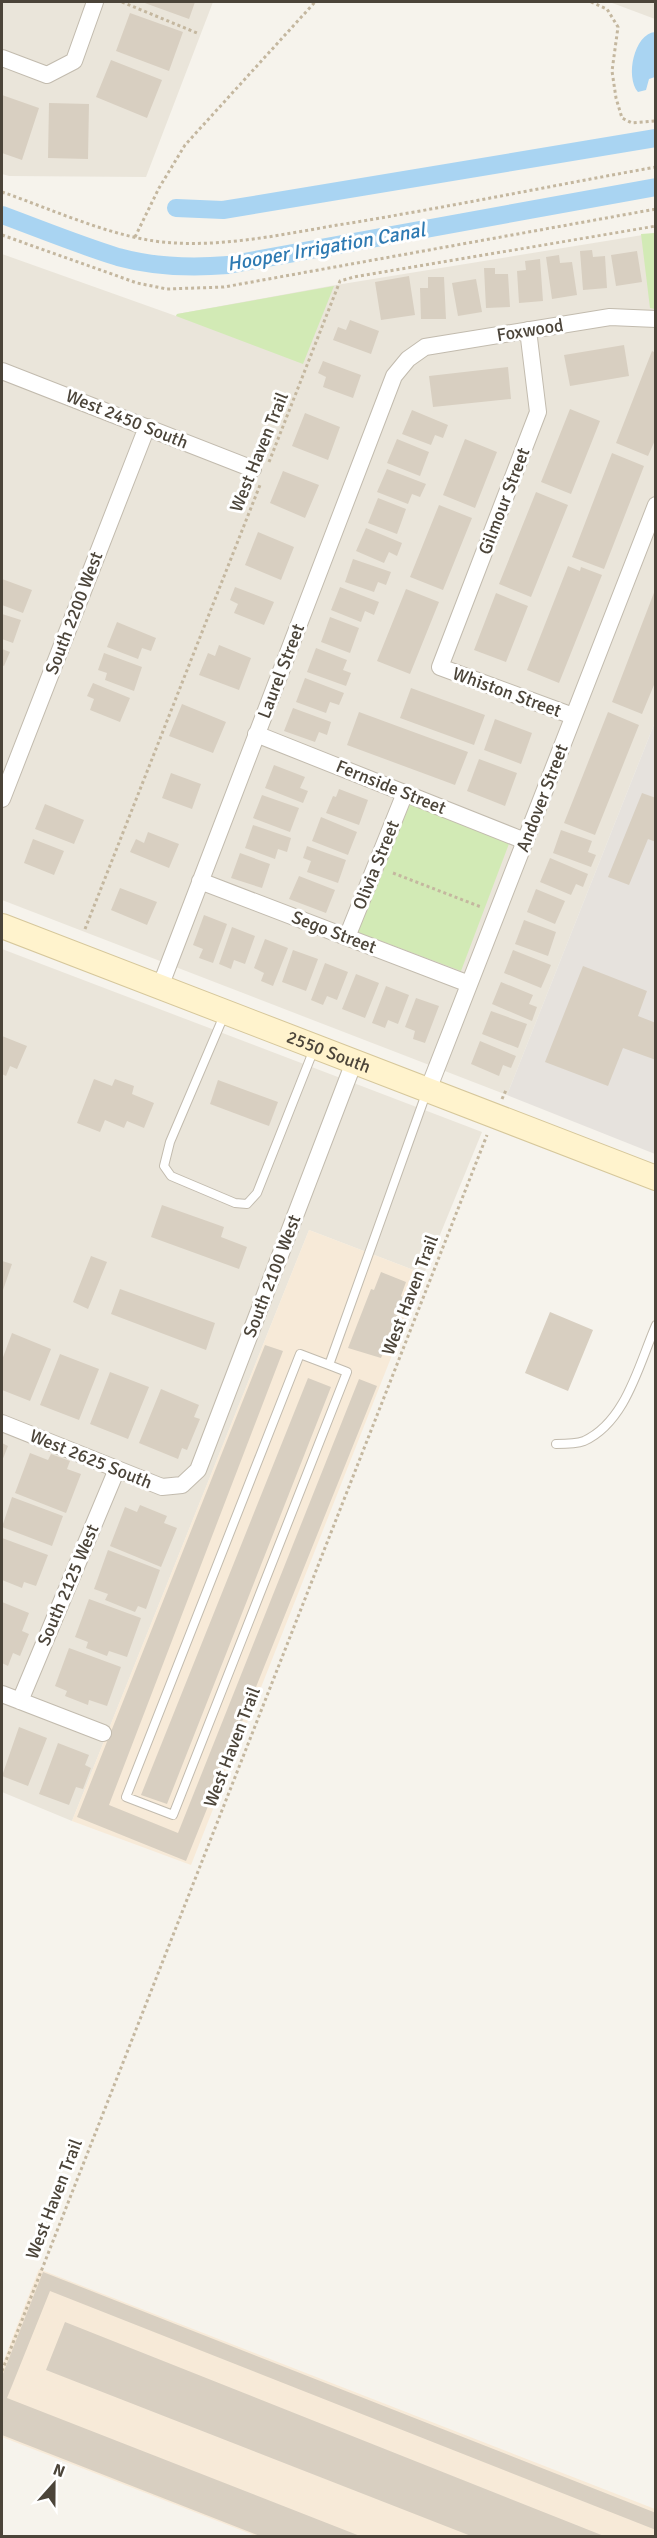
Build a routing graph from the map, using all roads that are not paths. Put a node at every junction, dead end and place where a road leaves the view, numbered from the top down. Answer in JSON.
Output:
{"nodes":[{"id":1,"x":95,"y":2,"type":"edge"},
{"id":2,"x":2,"y":58,"type":"edge"},
{"id":3,"x":656,"y":319,"type":"edge"},
{"id":4,"x":528,"y":330,"type":"junction"},
{"id":5,"x":408,"y":359,"type":"joint"},
{"id":6,"x":2,"y":371,"type":"edge"},
{"id":7,"x":147,"y":427,"type":"junction"},
{"id":8,"x":261,"y":471,"type":"road end"},
{"id":9,"x":656,"y":505,"type":"edge"},
{"id":10,"x":440,"y":667,"type":"joint"},
{"id":11,"x":573,"y":716,"type":"junction"},
{"id":12,"x":256,"y":734,"type":"junction"},
{"id":13,"x":405,"y":793,"type":"junction"},
{"id":14,"x":2,"y":799,"type":"edge"},
{"id":15,"x":525,"y":841,"type":"junction"},
{"id":16,"x":200,"y":881,"type":"junction"},
{"id":17,"x":2,"y":926,"type":"edge"},
{"id":18,"x":347,"y":937,"type":"junction"},
{"id":19,"x":469,"y":984,"type":"junction"},
{"id":20,"x":160,"y":987,"type":"junction"},
{"id":21,"x":225,"y":1012,"type":"junction"},
{"id":22,"x":315,"y":1047,"type":"junction"},
{"id":23,"x":354,"y":1062,"type":"junction"},
{"id":24,"x":428,"y":1090,"type":"junction"},
{"id":25,"x":656,"y":1178,"type":"edge"},
{"id":26,"x":656,"y":1325,"type":"edge"},
{"id":27,"x":329,"y":1365,"type":"junction"},
{"id":28,"x":2,"y":1423,"type":"edge"},
{"id":29,"x":556,"y":1444,"type":"dead end"},
{"id":30,"x":117,"y":1469,"type":"junction"},
{"id":31,"x":182,"y":1485,"type":"joint"},
{"id":32,"x":2,"y":1694,"type":"edge"},
{"id":33,"x":20,"y":1701,"type":"junction"},
{"id":34,"x":103,"y":1733,"type":"dead end"}],
"edges":[{"from":1,"to":2,"type":"street"},
{"from":3,"to":4,"type":"street","name":"Foxwood"},
{"from":4,"to":5,"type":"street","name":"Foxwood"},
{"from":4,"to":10,"type":"street","name":"Gilmour Street"},
{"from":5,"to":12,"type":"street","name":"Laurel Street"},
{"from":6,"to":7,"type":"street","name":"West 2450 South"},
{"from":7,"to":8,"type":"street","name":"West 2450 South"},
{"from":7,"to":14,"type":"street","name":"South 2200 West"},
{"from":9,"to":11,"type":"street","name":"Andover Street"},
{"from":10,"to":11,"type":"street","name":"Whiston Street"},
{"from":11,"to":15,"type":"street","name":"Andover Street"},
{"from":12,"to":13,"type":"street","name":"Fernside Street"},
{"from":12,"to":16,"type":"street","name":"Laurel Street"},
{"from":13,"to":15,"type":"street","name":"Fernside Street"},
{"from":13,"to":18,"type":"street","name":"Olivia Street"},
{"from":15,"to":19,"type":"street","name":"Andover Street"},
{"from":16,"to":18,"type":"street","name":"Sego Street"},
{"from":16,"to":20,"type":"street","name":"Laurel Street"},
{"from":17,"to":20,"type":"street","name":"2550 South"},
{"from":18,"to":19,"type":"street","name":"Sego Street"},
{"from":19,"to":24,"type":"street","name":"Andover Street"},
{"from":20,"to":21,"type":"street","name":"2550 South"},
{"from":21,"to":22,"type":"street","name":"2550 South"},
{"from":21,"to":22,"type":"lane"},
{"from":22,"to":23,"type":"street","name":"2550 South"},
{"from":23,"to":24,"type":"street","name":"2550 South"},
{"from":23,"to":31,"type":"street","name":"South 2100 West"},
{"from":24,"to":25,"type":"street","name":"2550 South"},
{"from":24,"to":27,"type":"lane"},
{"from":26,"to":29,"type":"lane"},
{"from":27,"to":27,"type":"lane"},
{"from":28,"to":30,"type":"street","name":"West 2625 South"},
{"from":30,"to":31,"type":"street","name":"West 2625 South"},
{"from":30,"to":33,"type":"street","name":"South 2125 West"},
{"from":32,"to":33,"type":"street"},
{"from":33,"to":34,"type":"street"}]}
